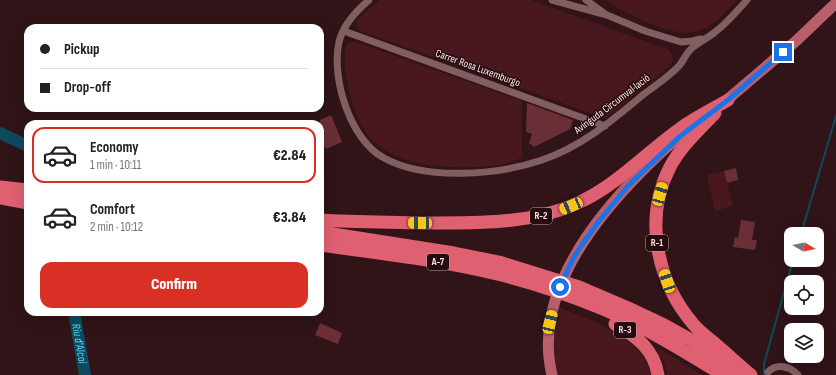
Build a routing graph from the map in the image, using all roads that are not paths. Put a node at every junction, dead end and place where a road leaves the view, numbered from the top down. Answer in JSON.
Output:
{"nodes":[{"id":1,"x":369,"y":0,"type":"edge"},
{"id":2,"x":552,"y":0,"type":"edge"},
{"id":3,"x":586,"y":0,"type":"edge"},
{"id":4,"x":748,"y":0,"type":"edge"},
{"id":5,"x":836,"y":3,"type":"edge"},
{"id":6,"x":607,"y":15,"type":"junction"},
{"id":7,"x":344,"y":31,"type":"junction"},
{"id":8,"x":705,"y":38,"type":"junction"},
{"id":9,"x":728,"y":100,"type":"junction"},
{"id":10,"x":605,"y":126,"type":"junction"},
{"id":11,"x":0,"y":186,"type":"edge"},
{"id":12,"x":24,"y":189,"type":"edge"},
{"id":13,"x":0,"y":198,"type":"edge"},
{"id":14,"x":24,"y":202,"type":"edge"},
{"id":15,"x":324,"y":220,"type":"edge"},
{"id":16,"x":324,"y":233,"type":"edge"},
{"id":17,"x":324,"y":246,"type":"edge"},
{"id":18,"x":576,"y":300,"type":"junction"},
{"id":19,"x":768,"y":372,"type":"dead end"},
{"id":20,"x":552,"y":375,"type":"edge"},
{"id":21,"x":658,"y":375,"type":"edge"},
{"id":22,"x":723,"y":375,"type":"edge"},
{"id":23,"x":741,"y":375,"type":"edge"},
{"id":24,"x":751,"y":375,"type":"edge"},
{"id":25,"x":798,"y":375,"type":"edge"}],
"edges":[{"from":1,"to":7,"type":"street","name":"Avinguda Circumval·lació"},
{"from":2,"to":6,"type":"street"},
{"from":3,"to":6,"type":"street"},
{"from":4,"to":8,"type":"street","name":"Avinguda Circumval·lació"},
{"from":5,"to":9,"type":"main road"},
{"from":6,"to":8,"type":"street"},
{"from":7,"to":10,"type":"street","name":"Carrer Rosa Luxemburgo"},
{"from":7,"to":10,"type":"street","name":"Avinguda Circumval·lació"},
{"from":8,"to":10,"type":"street","name":"Avinguda Circumval·lació"},
{"from":9,"to":15,"type":"highway","number":"R-2"},
{"from":9,"to":20,"type":"main road"},
{"from":9,"to":24,"type":"highway","number":"R-1"},
{"from":11,"to":12,"type":"highway"},
{"from":13,"to":14,"type":"highway"},
{"from":16,"to":23,"type":"highway","number":"A-7"},
{"from":17,"to":18,"type":"highway","number":"A-7"},
{"from":18,"to":21,"type":"highway","number":"R-3"},
{"from":18,"to":22,"type":"highway","number":"A-7"},
{"from":19,"to":25,"type":"street"}]}
